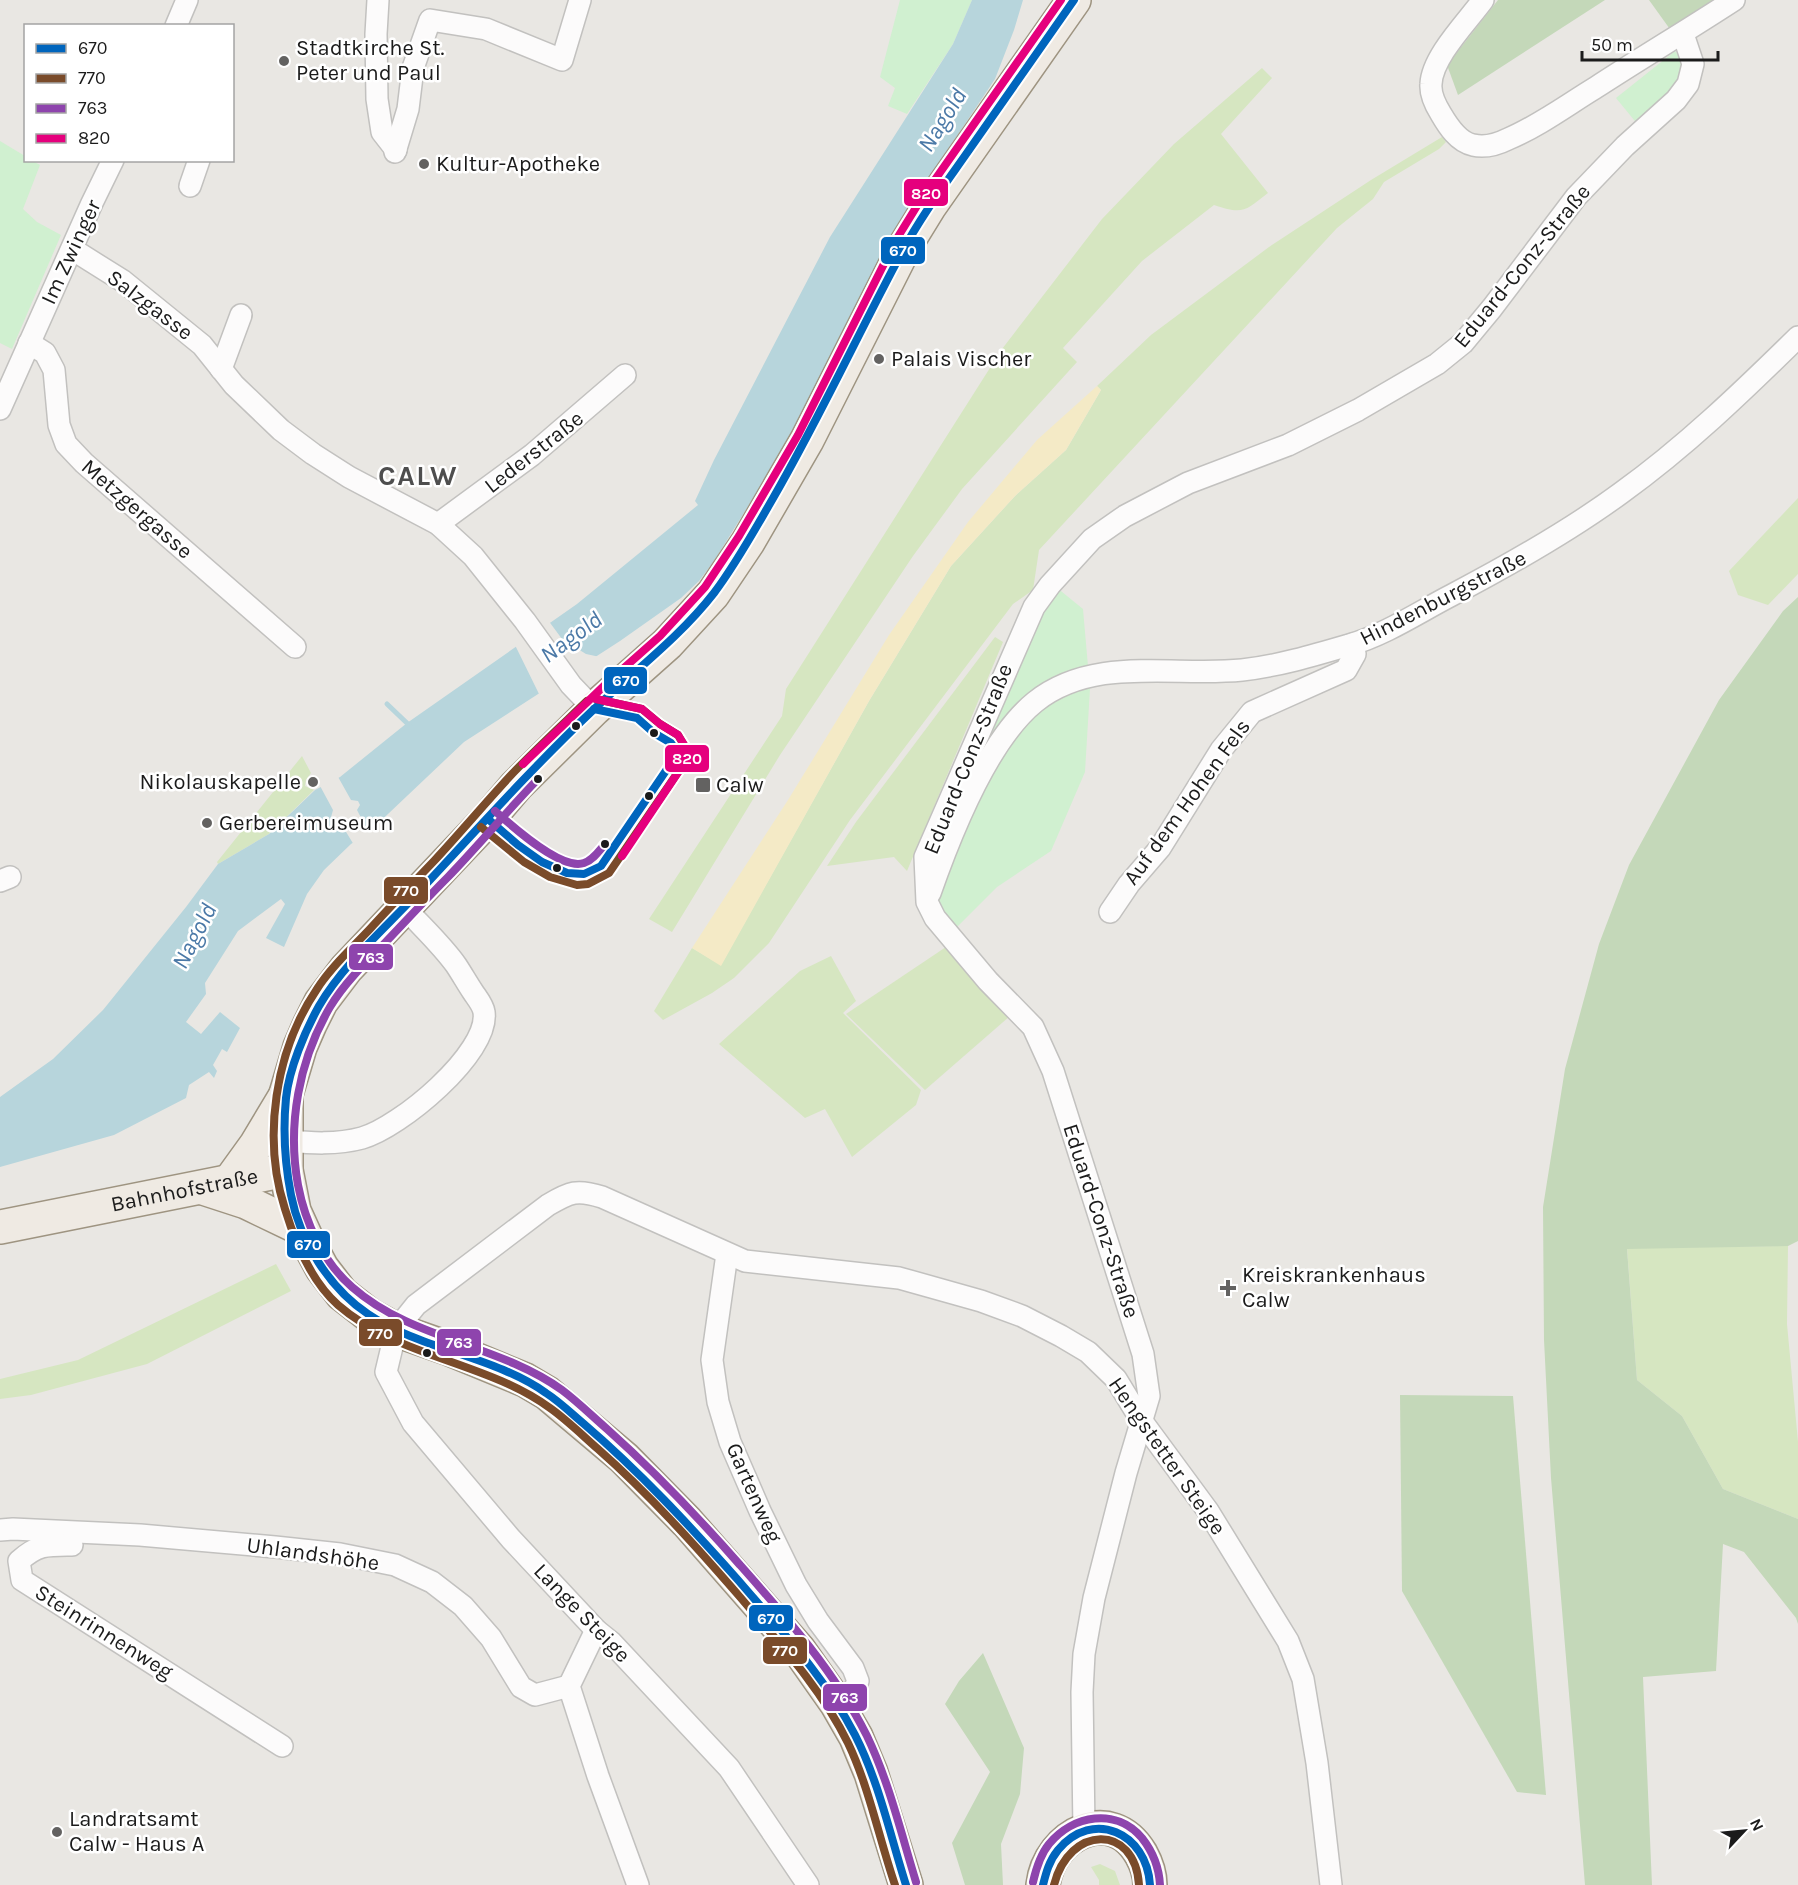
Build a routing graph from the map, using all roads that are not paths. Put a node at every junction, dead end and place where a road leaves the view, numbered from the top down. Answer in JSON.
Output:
{"nodes":[{"id":1,"x":187,"y":0,"type":"edge"},
{"id":2,"x":378,"y":0,"type":"edge"},
{"id":3,"x":580,"y":0,"type":"edge"},
{"id":4,"x":1074,"y":0,"type":"edge"},
{"id":5,"x":1483,"y":0,"type":"edge"},
{"id":6,"x":1734,"y":0,"type":"edge"},
{"id":7,"x":178,"y":24,"type":"edge"},
{"id":8,"x":1683,"y":34,"type":"junction"},
{"id":9,"x":112,"y":162,"type":"edge"},
{"id":10,"x":198,"y":162,"type":"edge"},
{"id":11,"x":190,"y":186,"type":"dead end"},
{"id":12,"x":72,"y":249,"type":"junction"},
{"id":13,"x":241,"y":315,"type":"dead end"},
{"id":14,"x":1798,"y":337,"type":"edge"},
{"id":15,"x":28,"y":343,"type":"junction"},
{"id":16,"x":221,"y":369,"type":"junction"},
{"id":17,"x":625,"y":375,"type":"dead end"},
{"id":18,"x":0,"y":409,"type":"edge"},
{"id":19,"x":438,"y":524,"type":"junction"},
{"id":20,"x":1353,"y":644,"type":"junction"},
{"id":21,"x":295,"y":646,"type":"dead end"},
{"id":22,"x":594,"y":709,"type":"junction"},
{"id":23,"x":927,"y":902,"type":"junction"},
{"id":24,"x":404,"y":907,"type":"junction"},
{"id":25,"x":1110,"y":912,"type":"dead end"},
{"id":26,"x":286,"y":1094,"type":"junction"},
{"id":27,"x":285,"y":1156,"type":"junction"},
{"id":28,"x":215,"y":1184,"type":"junction"},
{"id":29,"x":0,"y":1227,"type":"edge"},
{"id":30,"x":300,"y":1228,"type":"junction"},
{"id":31,"x":727,"y":1254,"type":"junction"},
{"id":32,"x":396,"y":1330,"type":"junction"},
{"id":33,"x":1141,"y":1420,"type":"junction"},
{"id":34,"x":0,"y":1530,"type":"edge"},
{"id":35,"x":140,"y":1535,"type":"junction"},
{"id":36,"x":596,"y":1630,"type":"junction"},
{"id":37,"x":569,"y":1686,"type":"junction"},
{"id":38,"x":837,"y":1704,"type":"junction"},
{"id":39,"x":282,"y":1746,"type":"dead end"},
{"id":40,"x":1084,"y":1830,"type":"junction"},
{"id":41,"x":638,"y":1885,"type":"edge"},
{"id":42,"x":808,"y":1885,"type":"edge"},
{"id":43,"x":906,"y":1885,"type":"edge"},
{"id":44,"x":1044,"y":1885,"type":"edge"},
{"id":45,"x":1150,"y":1885,"type":"edge"},
{"id":46,"x":1331,"y":1885,"type":"edge"}],
"edges":[{"from":1,"to":7,"type":"street"},
{"from":2,"to":3,"type":"street"},
{"from":4,"to":22,"type":"main road"},
{"from":5,"to":8,"type":"street"},
{"from":6,"to":8,"type":"street"},
{"from":8,"to":23,"type":"street","name":"Eduard-Conz-Straße"},
{"from":9,"to":12,"type":"street","name":"Im Zwinger"},
{"from":10,"to":11,"type":"street"},
{"from":12,"to":15,"type":"street","name":"Im Zwinger"},
{"from":12,"to":16,"type":"street","name":"Salzgasse"},
{"from":13,"to":16,"type":"street"},
{"from":14,"to":20,"type":"street","name":"Hindenburgstraße"},
{"from":15,"to":18,"type":"street","name":"Im Zwinger"},
{"from":15,"to":21,"type":"street","name":"Metzgergasse"},
{"from":16,"to":19,"type":"street","name":"Salzgasse"},
{"from":17,"to":19,"type":"street","name":"Lederstraße"},
{"from":19,"to":22,"type":"street","name":"Salzgasse"},
{"from":20,"to":23,"type":"street","name":"Hindenburgstraße"},
{"from":20,"to":25,"type":"street","name":"Auf dem Hohen Fels"},
{"from":22,"to":24,"type":"main road"},
{"from":23,"to":33,"type":"street","name":"Eduard-Conz-Straße"},
{"from":24,"to":26,"type":"main road"},
{"from":24,"to":27,"type":"street"},
{"from":26,"to":27,"type":"main road"},
{"from":26,"to":28,"type":"main road"},
{"from":27,"to":28,"type":"main road","name":"Bahnhofstraße"},
{"from":27,"to":30,"type":"main road"},
{"from":28,"to":29,"type":"main road","name":"Bahnhofstraße"},
{"from":28,"to":30,"type":"main road"},
{"from":30,"to":32,"type":"main road"},
{"from":31,"to":32,"type":"street","name":"Hengstetter Steige"},
{"from":31,"to":33,"type":"street","name":"Hengstetter Steige"},
{"from":31,"to":38,"type":"street","name":"Gartenweg"},
{"from":32,"to":36,"type":"street","name":"Lange Steige"},
{"from":32,"to":38,"type":"main road"},
{"from":33,"to":40,"type":"street","name":"Eduard-Conz-Straße"},
{"from":33,"to":46,"type":"street","name":"Hengstetter Steige"},
{"from":34,"to":35,"type":"street","name":"Uhlandshöhe"},
{"from":35,"to":37,"type":"street","name":"Uhlandshöhe"},
{"from":35,"to":39,"type":"street","name":"Steinrinnenweg"},
{"from":36,"to":37,"type":"street"},
{"from":36,"to":42,"type":"street","name":"Lange Steige"},
{"from":37,"to":41,"type":"street"},
{"from":38,"to":43,"type":"main road"},
{"from":40,"to":44,"type":"main road"},
{"from":40,"to":45,"type":"main road"}]}
